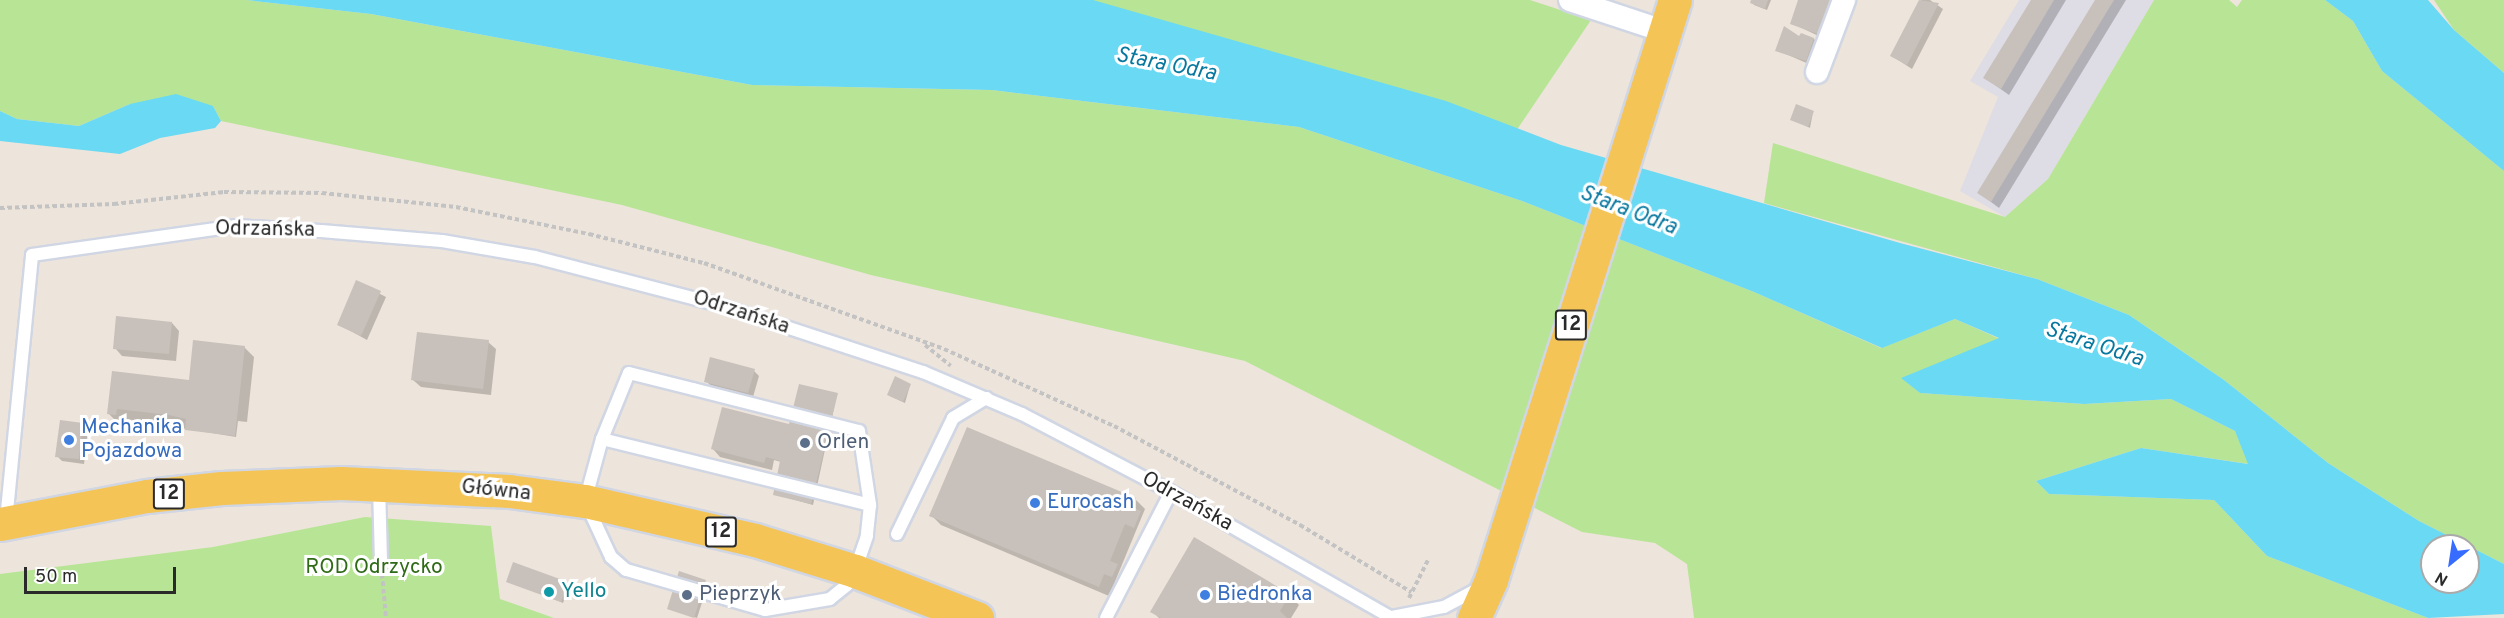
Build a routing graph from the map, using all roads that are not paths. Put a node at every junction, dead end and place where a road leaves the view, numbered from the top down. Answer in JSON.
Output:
{"nodes":[{"id":1,"x":1570,"y":0,"type":"edge"},
{"id":2,"x":1675,"y":0,"type":"edge"},
{"id":3,"x":1844,"y":0,"type":"edge"},
{"id":4,"x":1664,"y":31,"type":"junction"},
{"id":5,"x":1817,"y":72,"type":"dead end"},
{"id":6,"x":986,"y":398,"type":"junction"},
{"id":7,"x":602,"y":440,"type":"junction"},
{"id":8,"x":379,"y":484,"type":"junction"},
{"id":9,"x":1171,"y":492,"type":"junction"},
{"id":10,"x":585,"y":501,"type":"junction"},
{"id":11,"x":870,"y":505,"type":"junction"},
{"id":12,"x":3,"y":523,"type":"edge"},
{"id":13,"x":897,"y":534,"type":"dead end"},
{"id":14,"x":381,"y":561,"type":"road end"},
{"id":15,"x":855,"y":571,"type":"junction"},
{"id":16,"x":1491,"y":580,"type":"junction"},
{"id":17,"x":977,"y":618,"type":"edge"},
{"id":18,"x":1106,"y":618,"type":"edge"},
{"id":19,"x":1392,"y":618,"type":"edge"},
{"id":20,"x":1474,"y":618,"type":"edge"}],
"edges":[{"from":1,"to":4,"type":"street"},
{"from":2,"to":4,"type":"main road","number":"12"},
{"from":3,"to":5,"type":"street"},
{"from":4,"to":16,"type":"main road","number":"12"},
{"from":6,"to":9,"type":"lane","name":"Odrzańska"},
{"from":6,"to":12,"type":"lane","name":"Odrzańska"},
{"from":6,"to":13,"type":"lane"},
{"from":7,"to":10,"type":"lane"},
{"from":7,"to":11,"type":"lane"},
{"from":7,"to":11,"type":"lane"},
{"from":8,"to":10,"type":"main road","name":"Główna","number":"12"},
{"from":8,"to":12,"type":"main road","name":"Główna","number":"12"},
{"from":8,"to":14,"type":"lane"},
{"from":9,"to":18,"type":"lane"},
{"from":9,"to":19,"type":"lane","name":"Odrzańska"},
{"from":10,"to":15,"type":"main road","name":"Główna","number":"12"},
{"from":10,"to":15,"type":"lane"},
{"from":11,"to":15,"type":"lane"},
{"from":15,"to":17,"type":"main road","name":"Główna","number":"12"},
{"from":16,"to":19,"type":"lane","name":"Odrzańska"},
{"from":16,"to":20,"type":"main road","number":"12"}]}
